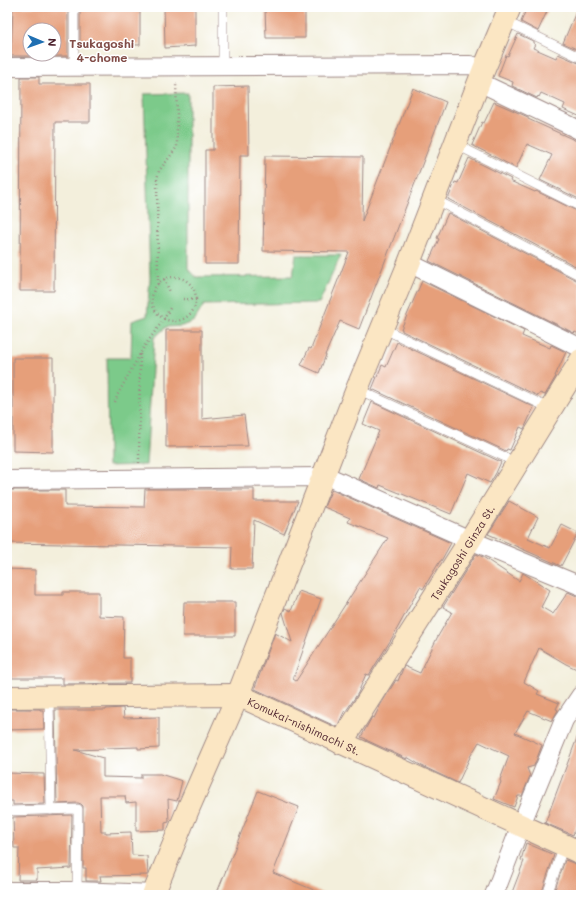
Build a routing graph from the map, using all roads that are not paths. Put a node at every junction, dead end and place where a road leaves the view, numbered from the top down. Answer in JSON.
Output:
{"nodes":[{"id":1,"x":74,"y":7,"type":"edge"},
{"id":2,"x":223,"y":7,"type":"edge"},
{"id":3,"x":507,"y":14,"type":"edge"},
{"id":4,"x":581,"y":58,"type":"edge"},
{"id":5,"x":223,"y":66,"type":"junction"},
{"id":6,"x":7,"y":67,"type":"edge"},
{"id":7,"x":74,"y":67,"type":"junction"},
{"id":8,"x":482,"y":75,"type":"junction"},
{"id":9,"x":581,"y":131,"type":"edge"},
{"id":10,"x":455,"y":144,"type":"junction"},
{"id":11,"x":434,"y":199,"type":"junction"},
{"id":12,"x":581,"y":206,"type":"edge"},
{"id":13,"x":409,"y":263,"type":"junction"},
{"id":14,"x":581,"y":276,"type":"edge"},
{"id":15,"x":382,"y":328,"type":"junction"},
{"id":16,"x":581,"y":348,"type":"edge"},
{"id":17,"x":581,"y":360,"type":"edge"},
{"id":18,"x":357,"y":389,"type":"junction"},
{"id":19,"x":551,"y":409,"type":"junction"},
{"id":20,"x":516,"y":464,"type":"junction"},
{"id":21,"x":322,"y":477,"type":"junction"},
{"id":22,"x":7,"y":480,"type":"edge"},
{"id":23,"x":470,"y":540,"type":"junction"},
{"id":24,"x":581,"y":586,"type":"edge"},
{"id":25,"x":238,"y":695,"type":"junction"},
{"id":26,"x":581,"y":695,"type":"edge"},
{"id":27,"x":7,"y":697,"type":"edge"},
{"id":28,"x":49,"y":697,"type":"junction"},
{"id":29,"x":341,"y":743,"type":"junction"},
{"id":30,"x":51,"y":810,"type":"junction"},
{"id":31,"x":7,"y":811,"type":"edge"},
{"id":32,"x":521,"y":825,"type":"junction"},
{"id":33,"x":572,"y":849,"type":"edge"},
{"id":34,"x":7,"y":891,"type":"edge"},
{"id":35,"x":77,"y":892,"type":"junction"},
{"id":36,"x":155,"y":894,"type":"edge"},
{"id":37,"x":494,"y":895,"type":"edge"},
{"id":38,"x":546,"y":895,"type":"edge"}],
"edges":[{"from":1,"to":7,"type":"lane"},
{"from":2,"to":5,"type":"lane"},
{"from":3,"to":4,"type":"lane"},
{"from":3,"to":8,"type":"street"},
{"from":5,"to":7,"type":"street"},
{"from":5,"to":8,"type":"street"},
{"from":6,"to":7,"type":"street"},
{"from":8,"to":9,"type":"street"},
{"from":8,"to":10,"type":"street"},
{"from":10,"to":11,"type":"street"},
{"from":10,"to":12,"type":"lane"},
{"from":11,"to":13,"type":"street"},
{"from":11,"to":14,"type":"lane"},
{"from":13,"to":15,"type":"street"},
{"from":13,"to":16,"type":"street"},
{"from":15,"to":18,"type":"street"},
{"from":15,"to":19,"type":"lane"},
{"from":17,"to":19,"type":"street","name":"Tsukagoshi Ginza St."},
{"from":18,"to":20,"type":"lane"},
{"from":18,"to":21,"type":"street"},
{"from":19,"to":20,"type":"street","name":"Tsukagoshi Ginza St."},
{"from":20,"to":23,"type":"street","name":"Tsukagoshi Ginza St."},
{"from":21,"to":22,"type":"street"},
{"from":21,"to":23,"type":"street"},
{"from":21,"to":25,"type":"street"},
{"from":23,"to":24,"type":"street"},
{"from":23,"to":29,"type":"street","name":"Tsukagoshi Ginza St."},
{"from":25,"to":28,"type":"street","name":"Komukai-nishimachi St."},
{"from":25,"to":29,"type":"street","name":"Komukai-nishimachi St."},
{"from":25,"to":36,"type":"street"},
{"from":26,"to":32,"type":"street"},
{"from":27,"to":28,"type":"street","name":"Komukai-nishimachi St."},
{"from":28,"to":30,"type":"lane"},
{"from":29,"to":32,"type":"street","name":"Komukai-nishimachi St."},
{"from":30,"to":31,"type":"lane"},
{"from":30,"to":35,"type":"lane"},
{"from":32,"to":33,"type":"street","name":"Komukai-nishimachi St."},
{"from":32,"to":37,"type":"street"},
{"from":33,"to":38,"type":"lane"},
{"from":34,"to":35,"type":"street"},
{"from":35,"to":36,"type":"street"}]}
